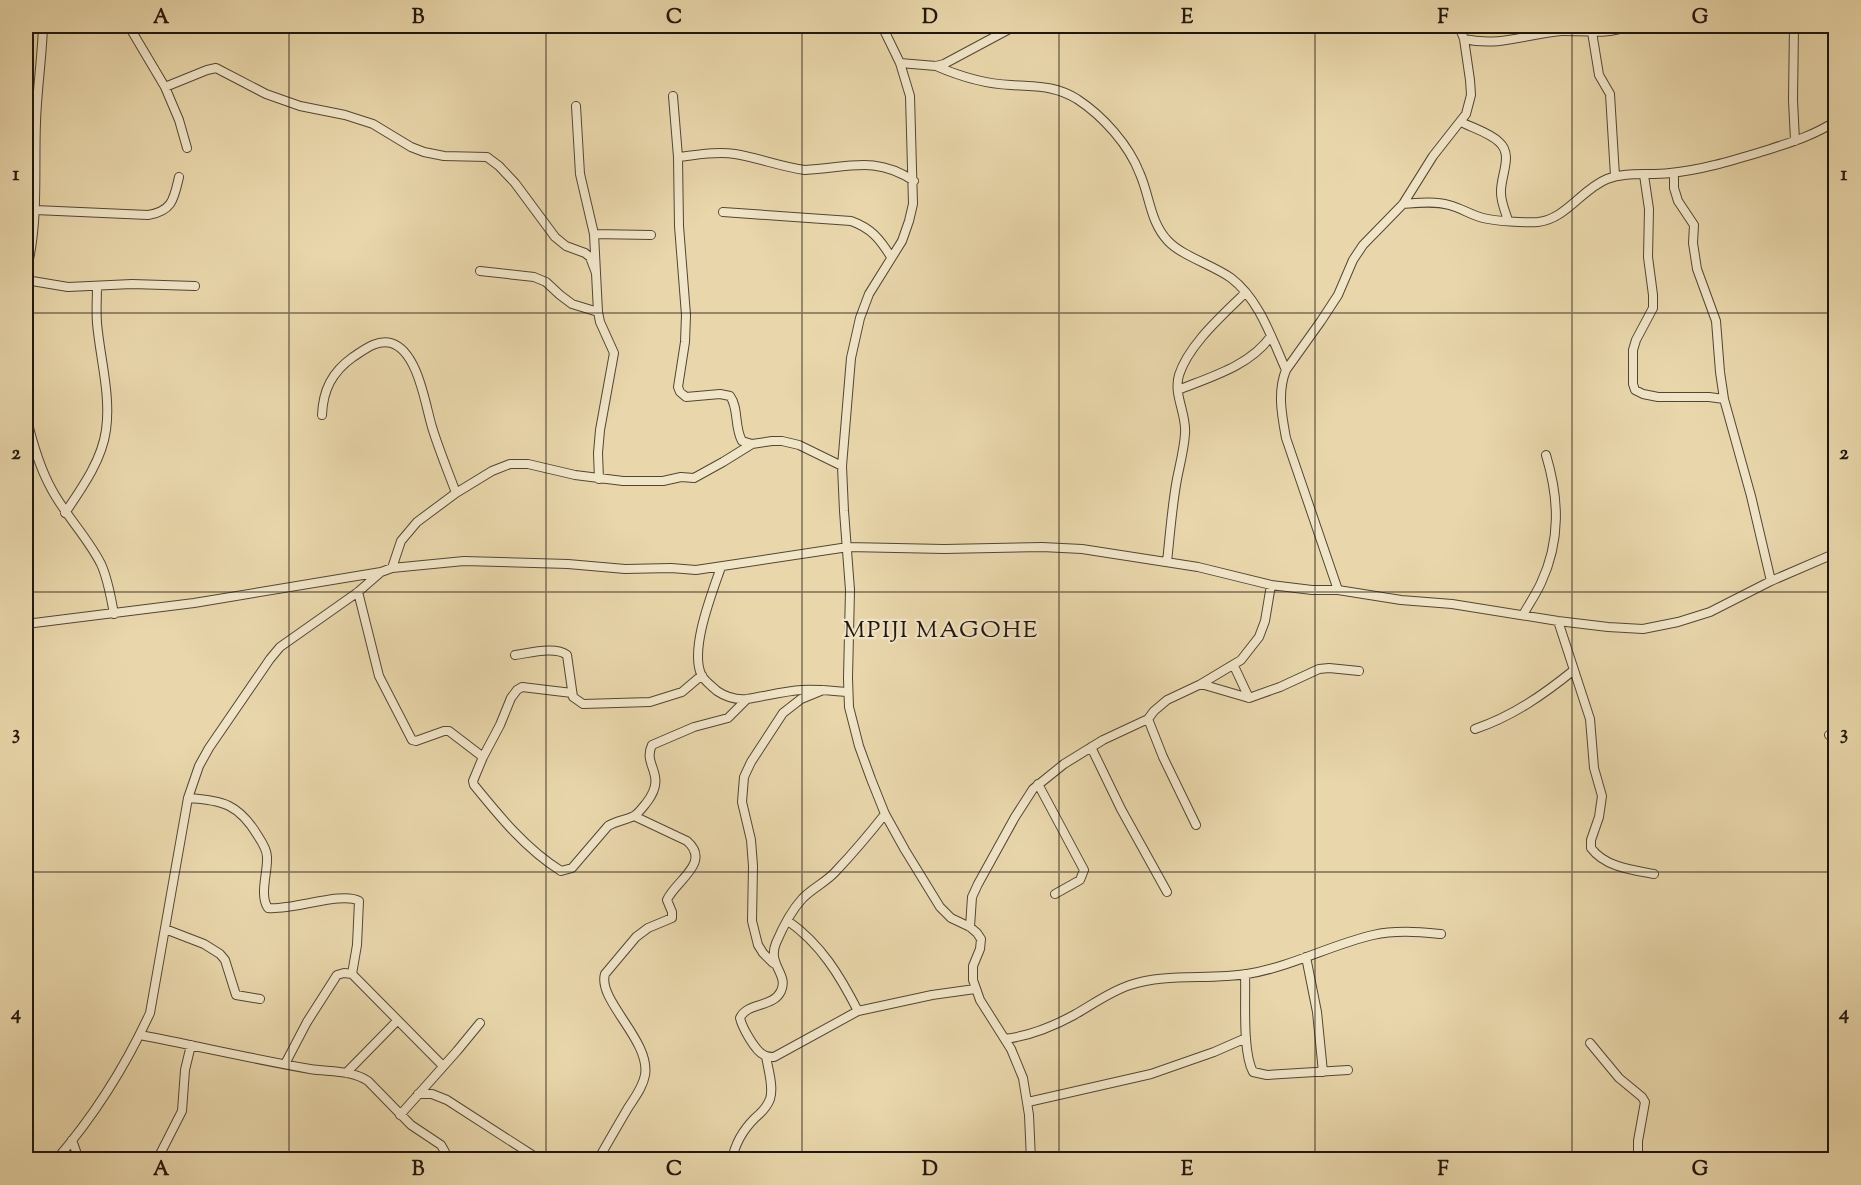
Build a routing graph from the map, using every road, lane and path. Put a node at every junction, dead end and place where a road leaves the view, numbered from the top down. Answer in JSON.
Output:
{"nodes":[{"id":1,"x":43,"y":26,"type":"edge"},
{"id":2,"x":127,"y":26,"type":"edge"},
{"id":3,"x":882,"y":26,"type":"edge"},
{"id":4,"x":1015,"y":26,"type":"edge"},
{"id":5,"x":1459,"y":26,"type":"edge"},
{"id":6,"x":1625,"y":26,"type":"edge"},
{"id":7,"x":1794,"y":26,"type":"edge"},
{"id":8,"x":1577,"y":28,"type":"edge"},
{"id":9,"x":1592,"y":32,"type":"junction"},
{"id":10,"x":1464,"y":39,"type":"junction"},
{"id":11,"x":900,"y":63,"type":"junction"},
{"id":12,"x":936,"y":66,"type":"junction"},
{"id":13,"x":165,"y":87,"type":"junction"},
{"id":14,"x":673,"y":96,"type":"dead end"},
{"id":15,"x":576,"y":106,"type":"dead end"},
{"id":16,"x":1836,"y":121,"type":"edge"},
{"id":17,"x":1461,"y":122,"type":"junction"},
{"id":18,"x":1795,"y":141,"type":"junction"},
{"id":19,"x":187,"y":148,"type":"dead end"},
{"id":20,"x":678,"y":157,"type":"junction"},
{"id":21,"x":1674,"y":173,"type":"junction"},
{"id":22,"x":1644,"y":175,"type":"junction"},
{"id":23,"x":1615,"y":176,"type":"junction"},
{"id":24,"x":180,"y":177,"type":"dead end"},
{"id":25,"x":914,"y":181,"type":"junction"},
{"id":26,"x":1403,"y":204,"type":"junction"},
{"id":27,"x":35,"y":210,"type":"junction"},
{"id":28,"x":723,"y":212,"type":"dead end"},
{"id":29,"x":1508,"y":220,"type":"junction"},
{"id":30,"x":594,"y":234,"type":"junction"},
{"id":31,"x":651,"y":235,"type":"dead end"},
{"id":32,"x":891,"y":257,"type":"junction"},
{"id":33,"x":480,"y":271,"type":"dead end"},
{"id":34,"x":26,"y":272,"type":"edge"},
{"id":35,"x":596,"y":273,"type":"junction"},
{"id":36,"x":26,"y":280,"type":"edge"},
{"id":37,"x":97,"y":286,"type":"junction"},
{"id":38,"x":195,"y":286,"type":"dead end"},
{"id":39,"x":1245,"y":293,"type":"junction"},
{"id":40,"x":598,"y":312,"type":"junction"},
{"id":41,"x":1271,"y":336,"type":"junction"},
{"id":42,"x":1286,"y":370,"type":"junction"},
{"id":43,"x":419,"y":381,"type":"junction"},
{"id":44,"x":430,"y":384,"type":"dead end"},
{"id":45,"x":1178,"y":390,"type":"junction"},
{"id":46,"x":1724,"y":399,"type":"junction"},
{"id":47,"x":322,"y":415,"type":"dead end"},
{"id":48,"x":26,"y":416,"type":"edge"},
{"id":49,"x":752,"y":444,"type":"junction"},
{"id":50,"x":1546,"y":455,"type":"dead end"},
{"id":51,"x":842,"y":466,"type":"junction"},
{"id":52,"x":599,"y":479,"type":"junction"},
{"id":53,"x":456,"y":493,"type":"junction"},
{"id":54,"x":65,"y":513,"type":"junction"},
{"id":55,"x":848,"y":547,"type":"junction"},
{"id":56,"x":1836,"y":553,"type":"edge"},
{"id":57,"x":1167,"y":562,"type":"junction"},
{"id":58,"x":721,"y":567,"type":"junction"},
{"id":59,"x":392,"y":568,"type":"junction"},
{"id":60,"x":381,"y":572,"type":"junction"},
{"id":61,"x":1771,"y":581,"type":"junction"},
{"id":62,"x":1271,"y":585,"type":"junction"},
{"id":63,"x":1338,"y":591,"type":"junction"},
{"id":64,"x":358,"y":592,"type":"junction"},
{"id":65,"x":114,"y":614,"type":"junction"},
{"id":66,"x":1523,"y":615,"type":"junction"},
{"id":67,"x":1558,"y":621,"type":"junction"},
{"id":68,"x":26,"y":624,"type":"edge"},
{"id":69,"x":515,"y":655,"type":"dead end"},
{"id":70,"x":1234,"y":666,"type":"junction"},
{"id":71,"x":1359,"y":670,"type":"dead end"},
{"id":72,"x":1574,"y":670,"type":"junction"},
{"id":73,"x":702,"y":675,"type":"junction"},
{"id":74,"x":1201,"y":684,"type":"junction"},
{"id":75,"x":823,"y":690,"type":"junction"},
{"id":76,"x":848,"y":692,"type":"junction"},
{"id":77,"x":572,"y":693,"type":"junction"},
{"id":78,"x":1249,"y":698,"type":"junction"},
{"id":79,"x":747,"y":699,"type":"junction"},
{"id":80,"x":1148,"y":719,"type":"junction"},
{"id":81,"x":1475,"y":729,"type":"dead end"},
{"id":82,"x":1091,"y":747,"type":"junction"},
{"id":83,"x":483,"y":757,"type":"junction"},
{"id":84,"x":1038,"y":784,"type":"junction"},
{"id":85,"x":188,"y":798,"type":"junction"},
{"id":86,"x":885,"y":814,"type":"junction"},
{"id":87,"x":634,"y":816,"type":"junction"},
{"id":88,"x":1196,"y":825,"type":"dead end"},
{"id":89,"x":1654,"y":874,"type":"dead end"},
{"id":90,"x":1167,"y":892,"type":"dead end"},
{"id":91,"x":1055,"y":894,"type":"dead end"},
{"id":92,"x":788,"y":921,"type":"junction"},
{"id":93,"x":970,"y":927,"type":"junction"},
{"id":94,"x":165,"y":929,"type":"junction"},
{"id":95,"x":1441,"y":933,"type":"dead end"},
{"id":96,"x":1306,"y":957,"type":"junction"},
{"id":97,"x":774,"y":963,"type":"junction"},
{"id":98,"x":352,"y":974,"type":"junction"},
{"id":99,"x":1245,"y":974,"type":"junction"},
{"id":100,"x":975,"y":989,"type":"junction"},
{"id":101,"x":260,"y":999,"type":"dead end"},
{"id":102,"x":858,"y":1011,"type":"junction"},
{"id":103,"x":397,"y":1021,"type":"junction"},
{"id":104,"x":480,"y":1023,"type":"dead end"},
{"id":105,"x":140,"y":1035,"type":"junction"},
{"id":106,"x":1246,"y":1038,"type":"junction"},
{"id":107,"x":1005,"y":1039,"type":"junction"},
{"id":108,"x":1590,"y":1043,"type":"dead end"},
{"id":109,"x":191,"y":1045,"type":"junction"},
{"id":110,"x":766,"y":1056,"type":"junction"},
{"id":111,"x":285,"y":1064,"type":"junction"},
{"id":112,"x":443,"y":1066,"type":"junction"},
{"id":113,"x":1348,"y":1070,"type":"dead end"},
{"id":114,"x":1323,"y":1071,"type":"junction"},
{"id":115,"x":346,"y":1073,"type":"junction"},
{"id":116,"x":418,"y":1094,"type":"junction"},
{"id":117,"x":1028,"y":1102,"type":"junction"},
{"id":118,"x":399,"y":1115,"type":"junction"},
{"id":119,"x":72,"y":1140,"type":"junction"},
{"id":120,"x":56,"y":1160,"type":"edge"},
{"id":121,"x":79,"y":1160,"type":"edge"},
{"id":122,"x":157,"y":1160,"type":"edge"},
{"id":123,"x":444,"y":1160,"type":"edge"},
{"id":124,"x":540,"y":1160,"type":"edge"},
{"id":125,"x":598,"y":1160,"type":"edge"},
{"id":126,"x":732,"y":1160,"type":"edge"},
{"id":127,"x":1031,"y":1160,"type":"edge"},
{"id":128,"x":1638,"y":1160,"type":"edge"}],
"edges":[{"from":1,"to":27,"type":"street"},
{"from":2,"to":13,"type":"street"},
{"from":3,"to":11,"type":"street"},
{"from":4,"to":12,"type":"street"},
{"from":5,"to":10,"type":"street"},
{"from":6,"to":9,"type":"street"},
{"from":7,"to":18,"type":"street"},
{"from":8,"to":9,"type":"street"},
{"from":8,"to":10,"type":"street"},
{"from":9,"to":23,"type":"street"},
{"from":10,"to":17,"type":"street"},
{"from":11,"to":12,"type":"street"},
{"from":11,"to":25,"type":"street"},
{"from":12,"to":39,"type":"street"},
{"from":13,"to":19,"type":"street"},
{"from":13,"to":35,"type":"street"},
{"from":14,"to":20,"type":"street"},
{"from":15,"to":30,"type":"street"},
{"from":16,"to":18,"type":"street"},
{"from":17,"to":26,"type":"street"},
{"from":17,"to":29,"type":"street"},
{"from":18,"to":21,"type":"street"},
{"from":20,"to":25,"type":"street"},
{"from":20,"to":49,"type":"street"},
{"from":21,"to":22,"type":"street"},
{"from":21,"to":46,"type":"street"},
{"from":22,"to":23,"type":"street"},
{"from":22,"to":46,"type":"street"},
{"from":23,"to":29,"type":"street"},
{"from":24,"to":27,"type":"street"},
{"from":25,"to":32,"type":"street"},
{"from":26,"to":29,"type":"street"},
{"from":26,"to":42,"type":"street"},
{"from":27,"to":34,"type":"street"},
{"from":28,"to":32,"type":"street"},
{"from":30,"to":31,"type":"street"},
{"from":30,"to":35,"type":"street"},
{"from":32,"to":51,"type":"street"},
{"from":33,"to":40,"type":"street"},
{"from":35,"to":40,"type":"street"},
{"from":36,"to":37,"type":"street"},
{"from":37,"to":38,"type":"street"},
{"from":37,"to":54,"type":"street"},
{"from":39,"to":41,"type":"street"},
{"from":39,"to":45,"type":"street"},
{"from":40,"to":52,"type":"street"},
{"from":41,"to":42,"type":"street"},
{"from":41,"to":45,"type":"street"},
{"from":42,"to":63,"type":"street"},
{"from":43,"to":44,"type":"street"},
{"from":43,"to":47,"type":"street"},
{"from":43,"to":53,"type":"street"},
{"from":45,"to":57,"type":"street"},
{"from":46,"to":61,"type":"street"},
{"from":48,"to":54,"type":"street"},
{"from":49,"to":51,"type":"street"},
{"from":49,"to":52,"type":"street"},
{"from":50,"to":66,"type":"street"},
{"from":51,"to":55,"type":"street"},
{"from":52,"to":53,"type":"street"},
{"from":53,"to":59,"type":"street"},
{"from":54,"to":65,"type":"street"},
{"from":55,"to":57,"type":"street"},
{"from":55,"to":58,"type":"street"},
{"from":55,"to":76,"type":"street"},
{"from":56,"to":61,"type":"street"},
{"from":57,"to":62,"type":"street"},
{"from":58,"to":59,"type":"street"},
{"from":58,"to":73,"type":"street"},
{"from":59,"to":60,"type":"street"},
{"from":60,"to":64,"type":"street"},
{"from":60,"to":65,"type":"street"},
{"from":61,"to":67,"type":"street"},
{"from":62,"to":63,"type":"street"},
{"from":62,"to":70,"type":"street"},
{"from":63,"to":66,"type":"street"},
{"from":64,"to":83,"type":"street"},
{"from":64,"to":85,"type":"street"},
{"from":65,"to":68,"type":"street"},
{"from":66,"to":67,"type":"street"},
{"from":67,"to":72,"type":"street"},
{"from":69,"to":77,"type":"street"},
{"from":70,"to":74,"type":"street"},
{"from":70,"to":78,"type":"street"},
{"from":71,"to":78,"type":"street"},
{"from":72,"to":81,"type":"street"},
{"from":72,"to":89,"type":"street"},
{"from":73,"to":77,"type":"street"},
{"from":73,"to":79,"type":"street"},
{"from":74,"to":78,"type":"street"},
{"from":74,"to":80,"type":"street"},
{"from":75,"to":76,"type":"street"},
{"from":75,"to":79,"type":"street"},
{"from":75,"to":97,"type":"street"},
{"from":76,"to":86,"type":"street"},
{"from":77,"to":83,"type":"street"},
{"from":79,"to":87,"type":"street"},
{"from":80,"to":82,"type":"street"},
{"from":80,"to":88,"type":"street"},
{"from":82,"to":84,"type":"street"},
{"from":82,"to":90,"type":"street"},
{"from":83,"to":87,"type":"street"},
{"from":84,"to":91,"type":"street"},
{"from":84,"to":93,"type":"street"},
{"from":85,"to":94,"type":"street"},
{"from":85,"to":98,"type":"street"},
{"from":86,"to":92,"type":"street"},
{"from":86,"to":93,"type":"street"},
{"from":87,"to":125,"type":"street"},
{"from":92,"to":97,"type":"street"},
{"from":92,"to":102,"type":"street"},
{"from":93,"to":100,"type":"street"},
{"from":94,"to":101,"type":"street"},
{"from":94,"to":105,"type":"street"},
{"from":95,"to":96,"type":"street"},
{"from":96,"to":99,"type":"street"},
{"from":96,"to":114,"type":"street"},
{"from":97,"to":110,"type":"street"},
{"from":98,"to":103,"type":"street"},
{"from":98,"to":111,"type":"street"},
{"from":99,"to":106,"type":"street"},
{"from":99,"to":107,"type":"street"},
{"from":100,"to":102,"type":"street"},
{"from":100,"to":107,"type":"street"},
{"from":102,"to":110,"type":"street"},
{"from":103,"to":112,"type":"street"},
{"from":103,"to":115,"type":"street"},
{"from":104,"to":112,"type":"street"},
{"from":105,"to":109,"type":"street"},
{"from":105,"to":119,"type":"street"},
{"from":106,"to":114,"type":"street"},
{"from":106,"to":117,"type":"street"},
{"from":107,"to":117,"type":"street"},
{"from":108,"to":128,"type":"street"},
{"from":109,"to":111,"type":"street"},
{"from":109,"to":122,"type":"street"},
{"from":110,"to":126,"type":"street"},
{"from":111,"to":115,"type":"street"},
{"from":112,"to":116,"type":"street"},
{"from":113,"to":114,"type":"street"},
{"from":115,"to":118,"type":"street"},
{"from":116,"to":118,"type":"street"},
{"from":116,"to":124,"type":"street"},
{"from":117,"to":127,"type":"street"},
{"from":118,"to":123,"type":"street"},
{"from":119,"to":120,"type":"street"},
{"from":119,"to":121,"type":"street"}]}
